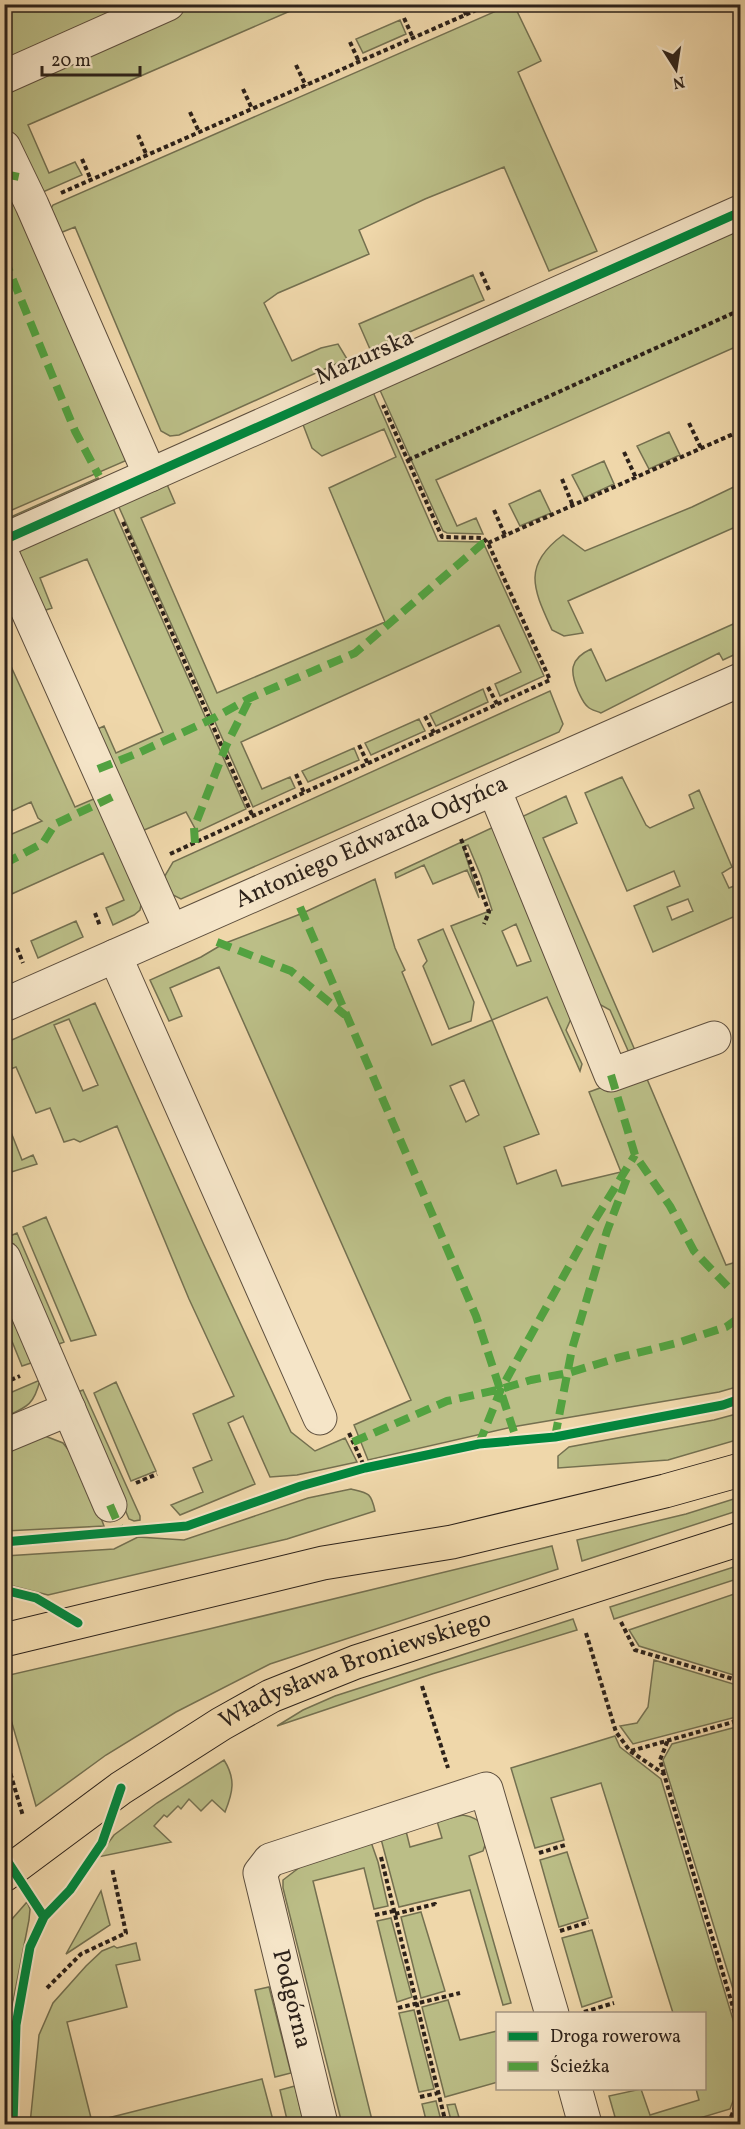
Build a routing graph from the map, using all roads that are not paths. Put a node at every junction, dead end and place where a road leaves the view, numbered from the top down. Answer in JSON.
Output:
{"nodes":[{"id":1,"x":168,"y":4,"type":"edge"},
{"id":2,"x":4,"y":77,"type":"edge"},
{"id":3,"x":4,"y":147,"type":"edge"},
{"id":4,"x":741,"y":212,"type":"edge"},
{"id":5,"x":150,"y":475,"type":"junction"},
{"id":6,"x":4,"y":540,"type":"edge"},
{"id":7,"x":4,"y":558,"type":"edge"},
{"id":8,"x":741,"y":680,"type":"edge"},
{"id":9,"x":494,"y":789,"type":"junction"},
{"id":10,"x":171,"y":931,"type":"junction"},
{"id":11,"x":109,"y":944,"type":"junction"},
{"id":12,"x":4,"y":1005,"type":"edge"},
{"id":13,"x":714,"y":1038,"type":"dead end"},
{"id":14,"x":4,"y":1258,"type":"edge"},
{"id":15,"x":69,"y":1409,"type":"junction"},
{"id":16,"x":320,"y":1418,"type":"dead end"},
{"id":17,"x":4,"y":1436,"type":"edge"},
{"id":18,"x":741,"y":1470,"type":"edge"},
{"id":19,"x":120,"y":1495,"type":"road end"},
{"id":20,"x":741,"y":1539,"type":"edge"},
{"id":21,"x":4,"y":1640,"type":"edge"},
{"id":22,"x":4,"y":1875,"type":"edge"},
{"id":23,"x":552,"y":2012,"type":"edge"},
{"id":24,"x":576,"y":2090,"type":"edge"},
{"id":25,"x":321,"y":2124,"type":"edge"},
{"id":26,"x":585,"y":2124,"type":"edge"}],
"edges":[{"from":1,"to":2,"type":"street"},
{"from":3,"to":5,"type":"street"},
{"from":4,"to":5,"type":"street","name":"Mazurska"},
{"from":5,"to":6,"type":"street","name":"Mazurska"},
{"from":7,"to":10,"type":"street"},
{"from":8,"to":9,"type":"street","name":"Antoniego Edwarda Odyńca"},
{"from":9,"to":10,"type":"street","name":"Antoniego Edwarda Odyńca"},
{"from":9,"to":13,"type":"street"},
{"from":10,"to":11,"type":"street","name":"Antoniego Edwarda Odyńca"},
{"from":11,"to":12,"type":"street","name":"Antoniego Edwarda Odyńca"},
{"from":11,"to":16,"type":"street"},
{"from":14,"to":15,"type":"street"},
{"from":15,"to":17,"type":"street"},
{"from":15,"to":19,"type":"street"},
{"from":18,"to":21,"type":"main road"},
{"from":20,"to":22,"type":"main road","name":"Władysława Broniewskiego"},
{"from":23,"to":25,"type":"street","name":"Podgórna"},
{"from":24,"to":26,"type":"street"}]}
